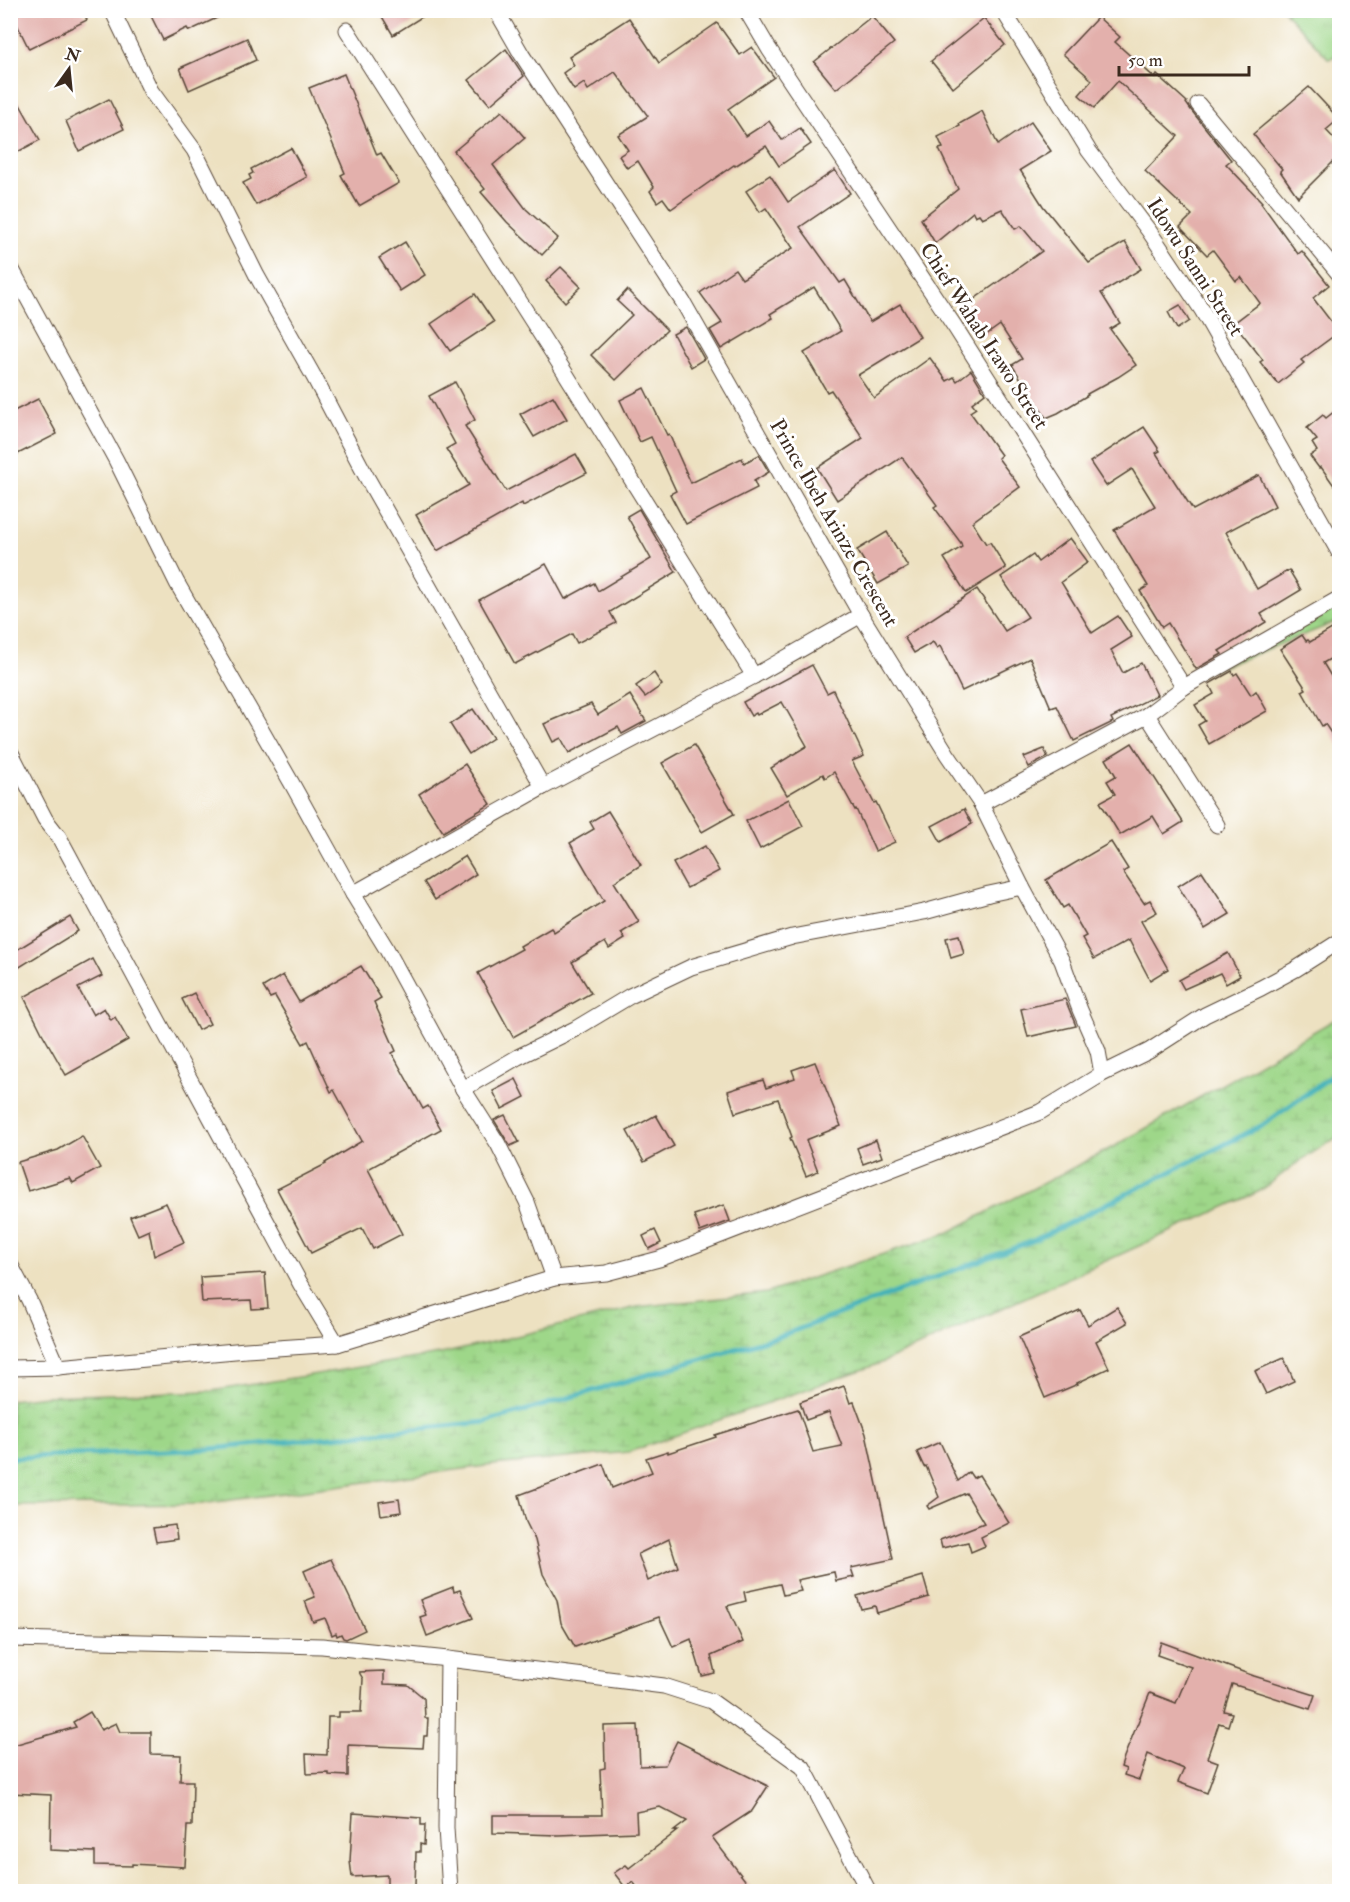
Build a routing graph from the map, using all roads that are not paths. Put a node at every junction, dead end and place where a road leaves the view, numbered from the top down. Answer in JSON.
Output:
{"nodes":[{"id":1,"x":112,"y":10,"type":"edge"},
{"id":2,"x":496,"y":10,"type":"edge"},
{"id":3,"x":746,"y":10,"type":"edge"},
{"id":4,"x":1003,"y":10,"type":"edge"},
{"id":5,"x":347,"y":30,"type":"dead end"},
{"id":6,"x":1198,"y":105,"type":"dead end"},
{"id":7,"x":10,"y":266,"type":"edge"},
{"id":8,"x":1340,"y":275,"type":"edge"},
{"id":9,"x":1340,"y":554,"type":"edge"},
{"id":10,"x":1340,"y":598,"type":"edge"},
{"id":11,"x":861,"y":615,"type":"junction"},
{"id":12,"x":754,"y":676,"type":"junction"},
{"id":13,"x":1184,"y":687,"type":"junction"},
{"id":14,"x":1147,"y":715,"type":"junction"},
{"id":15,"x":10,"y":751,"type":"edge"},
{"id":16,"x":543,"y":787,"type":"junction"},
{"id":17,"x":981,"y":804,"type":"junction"},
{"id":18,"x":1217,"y":825,"type":"dead end"},
{"id":19,"x":1022,"y":887,"type":"junction"},
{"id":20,"x":353,"y":894,"type":"junction"},
{"id":21,"x":1340,"y":941,"type":"edge"},
{"id":22,"x":1102,"y":1074,"type":"junction"},
{"id":23,"x":463,"y":1089,"type":"junction"},
{"id":24,"x":10,"y":1264,"type":"edge"},
{"id":25,"x":554,"y":1278,"type":"junction"},
{"id":26,"x":337,"y":1344,"type":"junction"},
{"id":27,"x":58,"y":1366,"type":"junction"},
{"id":28,"x":10,"y":1368,"type":"edge"},
{"id":29,"x":10,"y":1639,"type":"edge"},
{"id":30,"x":448,"y":1659,"type":"junction"},
{"id":31,"x":450,"y":1892,"type":"edge"},
{"id":32,"x":869,"y":1892,"type":"edge"}],
"edges":[{"from":1,"to":16,"type":"street"},
{"from":2,"to":11,"type":"street","name":"Prince Ibeh Arinze Crescent"},
{"from":3,"to":13,"type":"street","name":"Chief Wahab Irawo Street"},
{"from":4,"to":9,"type":"street","name":"Idowu Sanni Street"},
{"from":5,"to":12,"type":"street"},
{"from":6,"to":8,"type":"street"},
{"from":7,"to":20,"type":"street"},
{"from":10,"to":13,"type":"street"},
{"from":11,"to":12,"type":"street"},
{"from":11,"to":17,"type":"street","name":"Prince Ibeh Arinze Crescent"},
{"from":12,"to":16,"type":"street"},
{"from":13,"to":14,"type":"street"},
{"from":14,"to":17,"type":"street"},
{"from":14,"to":18,"type":"street"},
{"from":15,"to":26,"type":"street"},
{"from":16,"to":20,"type":"street"},
{"from":17,"to":19,"type":"street","name":"Prince Ibeh Arinze Crescent"},
{"from":19,"to":22,"type":"street","name":"Prince Ibeh Arinze Crescent"},
{"from":19,"to":23,"type":"street"},
{"from":20,"to":23,"type":"street"},
{"from":21,"to":22,"type":"street"},
{"from":22,"to":25,"type":"street"},
{"from":23,"to":25,"type":"street"},
{"from":24,"to":27,"type":"street"},
{"from":25,"to":26,"type":"street"},
{"from":26,"to":27,"type":"street"},
{"from":27,"to":28,"type":"street"},
{"from":29,"to":30,"type":"street"},
{"from":30,"to":31,"type":"street"},
{"from":30,"to":32,"type":"street"}]}
